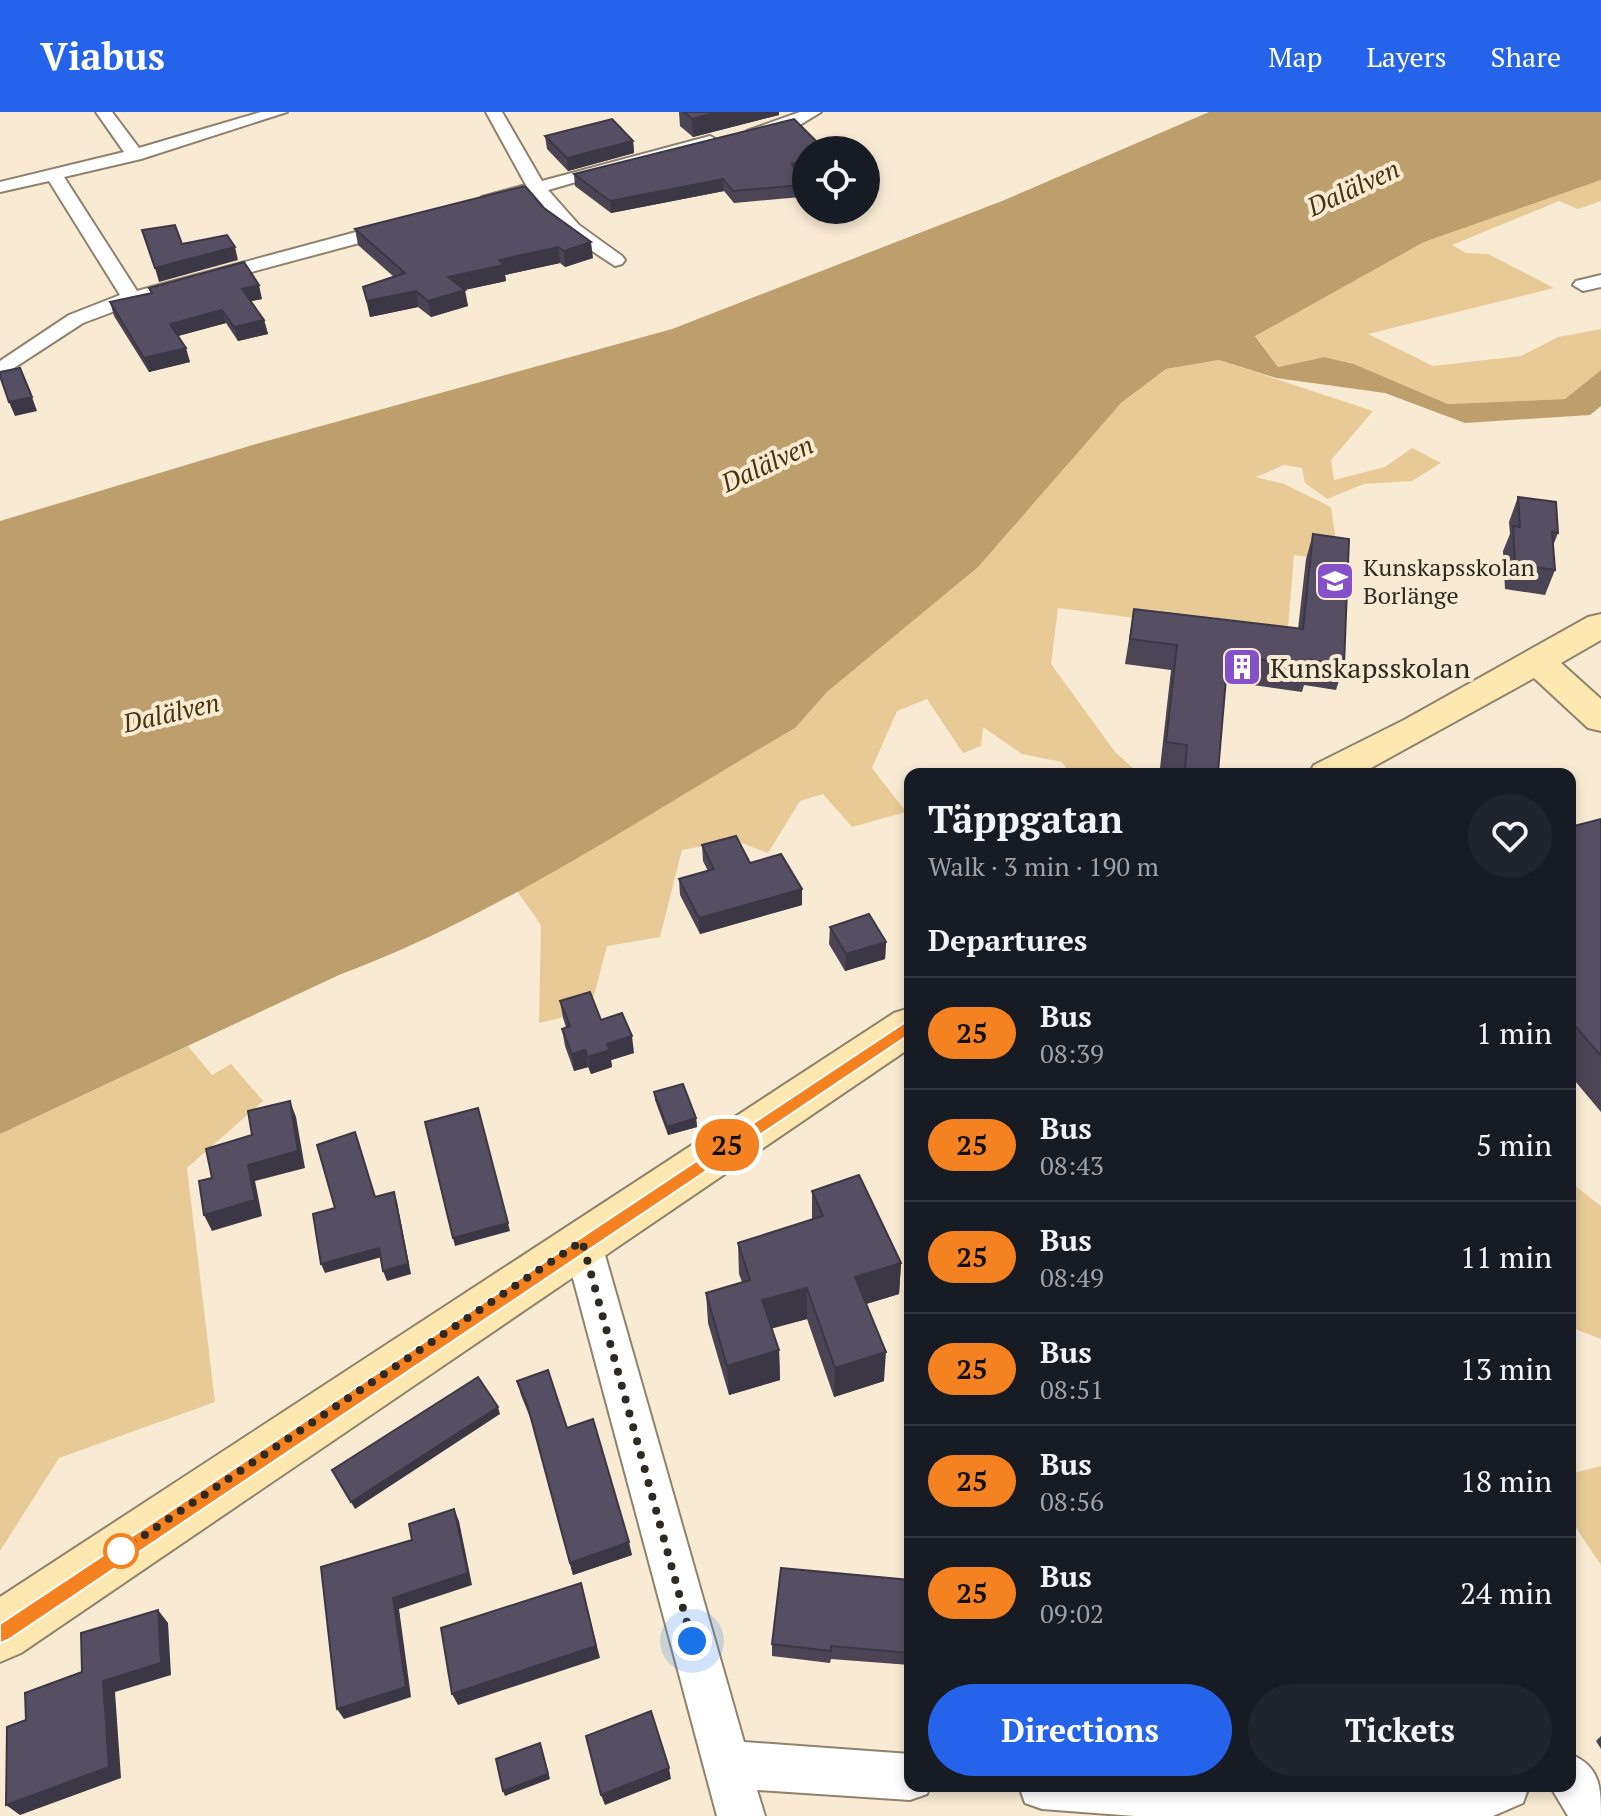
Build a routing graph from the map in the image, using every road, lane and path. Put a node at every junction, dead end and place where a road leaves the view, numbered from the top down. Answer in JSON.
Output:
{"nodes":[{"id":1,"x":104,"y":112,"type":"edge"},
{"id":2,"x":279,"y":112,"type":"edge"},
{"id":3,"x":494,"y":112,"type":"edge"},
{"id":4,"x":813,"y":112,"type":"edge"},
{"id":5,"x":135,"y":155,"type":"junction"},
{"id":6,"x":54,"y":175,"type":"junction"},
{"id":7,"x":0,"y":187,"type":"edge"},
{"id":8,"x":536,"y":187,"type":"junction"},
{"id":9,"x":467,"y":207,"type":"edge"},
{"id":10,"x":422,"y":220,"type":"edge"},
{"id":11,"x":615,"y":260,"type":"dead end"},
{"id":12,"x":132,"y":298,"type":"junction"},
{"id":13,"x":0,"y":371,"type":"edge"},
{"id":14,"x":1601,"y":625,"type":"edge"},
{"id":15,"x":1538,"y":662,"type":"junction"},
{"id":16,"x":1601,"y":719,"type":"edge"},
{"id":17,"x":1339,"y":768,"type":"edge"},
{"id":18,"x":904,"y":1029,"type":"edge"},
{"id":19,"x":582,"y":1241,"type":"junction"},
{"id":20,"x":0,"y":1632,"type":"edge"},
{"id":21,"x":725,"y":1764,"type":"junction"},
{"id":22,"x":904,"y":1777,"type":"edge"},
{"id":23,"x":1576,"y":1786,"type":"edge"},
{"id":24,"x":1125,"y":1792,"type":"edge"},
{"id":25,"x":1493,"y":1792,"type":"edge"},
{"id":26,"x":1443,"y":1815,"type":"edge"},
{"id":27,"x":741,"y":1816,"type":"edge"},
{"id":28,"x":1595,"y":1816,"type":"edge"}],
"edges":[{"from":1,"to":5,"type":"street"},
{"from":2,"to":5,"type":"street"},
{"from":3,"to":8,"type":"street"},
{"from":4,"to":8,"type":"street"},
{"from":5,"to":6,"type":"street"},
{"from":6,"to":7,"type":"street"},
{"from":6,"to":12,"type":"street"},
{"from":8,"to":9,"type":"street"},
{"from":8,"to":11,"type":"street"},
{"from":10,"to":12,"type":"street"},
{"from":12,"to":13,"type":"street"},
{"from":14,"to":15,"type":"street"},
{"from":15,"to":16,"type":"street"},
{"from":15,"to":17,"type":"street"},
{"from":18,"to":19,"type":"street"},
{"from":19,"to":20,"type":"street"},
{"from":19,"to":21,"type":"street"},
{"from":21,"to":22,"type":"street"},
{"from":21,"to":27,"type":"street"},
{"from":23,"to":28,"type":"street"},
{"from":24,"to":26,"type":"street"},
{"from":25,"to":26,"type":"street"}]}
